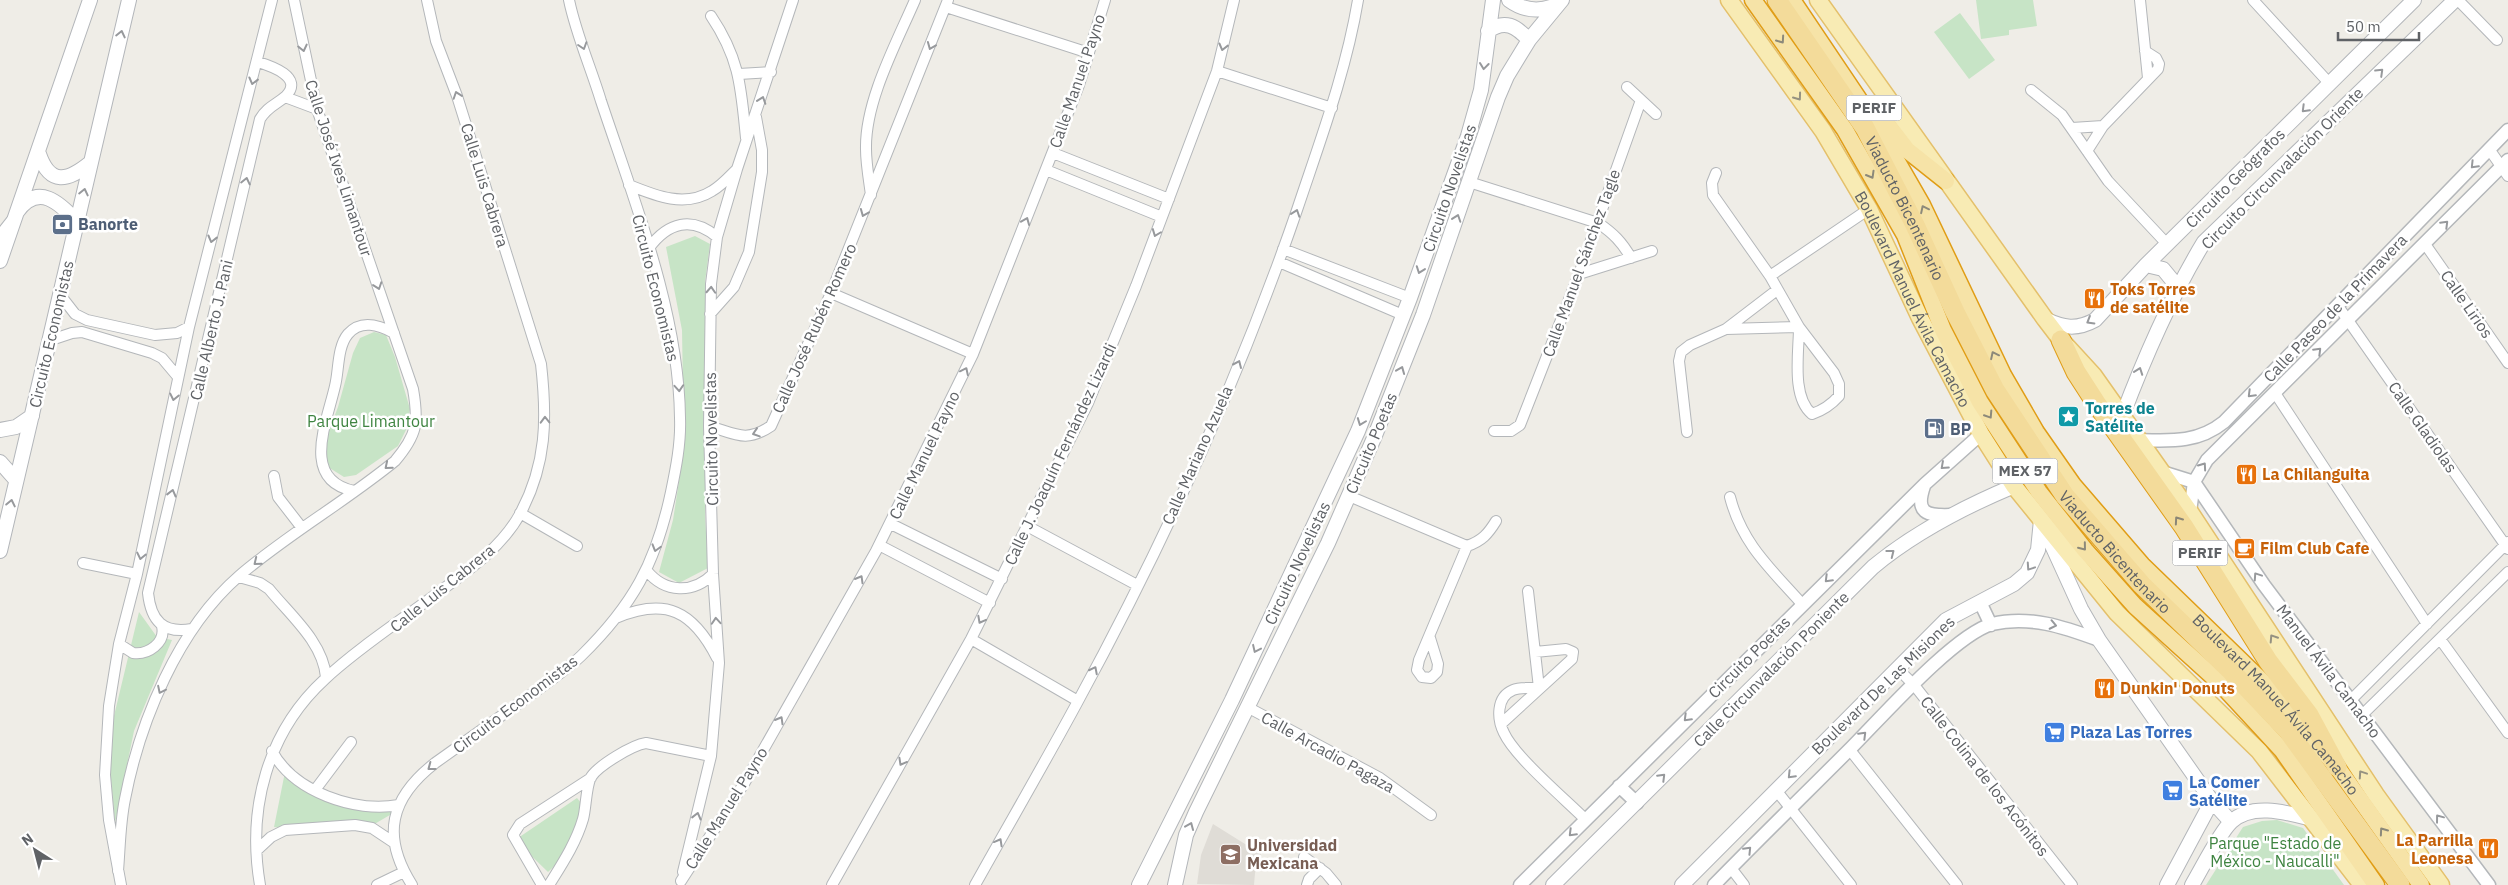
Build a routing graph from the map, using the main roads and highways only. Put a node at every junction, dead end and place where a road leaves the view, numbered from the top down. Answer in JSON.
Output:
{"nodes":[{"id":1,"x":90,"y":0,"type":"edge"},
{"id":2,"x":129,"y":0,"type":"edge"},
{"id":3,"x":1493,"y":0,"type":"edge"},
{"id":4,"x":1509,"y":0,"type":"edge"},
{"id":5,"x":1729,"y":0,"type":"edge"},
{"id":6,"x":1753,"y":0,"type":"edge"},
{"id":7,"x":1777,"y":0,"type":"edge"},
{"id":8,"x":1792,"y":0,"type":"edge"},
{"id":9,"x":1818,"y":0,"type":"edge"},
{"id":10,"x":2414,"y":0,"type":"edge"},
{"id":11,"x":2456,"y":0,"type":"edge"},
{"id":12,"x":1559,"y":2,"type":"edge"},
{"id":13,"x":1811,"y":27,"type":"junction"},
{"id":14,"x":1488,"y":31,"type":"junction"},
{"id":15,"x":1529,"y":40,"type":"junction"},
{"id":16,"x":39,"y":154,"type":"junction"},
{"id":17,"x":90,"y":163,"type":"junction"},
{"id":18,"x":1946,"y":181,"type":"junction"},
{"id":19,"x":16,"y":214,"type":"junction"},
{"id":20,"x":77,"y":222,"type":"junction"},
{"id":21,"x":2186,"y":227,"type":"junction"},
{"id":22,"x":2204,"y":242,"type":"junction"},
{"id":23,"x":0,"y":261,"type":"edge"},
{"id":24,"x":2146,"y":265,"type":"junction"},
{"id":25,"x":2177,"y":286,"type":"junction"},
{"id":26,"x":2046,"y":319,"type":"junction"},
{"id":27,"x":2061,"y":340,"type":"junction"},
{"id":28,"x":32,"y":416,"type":"junction"},
{"id":29,"x":2122,"y":417,"type":"junction"},
{"id":30,"x":0,"y":430,"type":"edge"},
{"id":31,"x":0,"y":462,"type":"edge"},
{"id":32,"x":16,"y":480,"type":"junction"},
{"id":33,"x":2014,"y":486,"type":"junction"},
{"id":34,"x":2041,"y":520,"type":"junction"},
{"id":35,"x":0,"y":551,"type":"edge"},
{"id":36,"x":2337,"y":767,"type":"junction"},
{"id":37,"x":2212,"y":801,"type":"junction"},
{"id":38,"x":2312,"y":819,"type":"junction"},
{"id":39,"x":2231,"y":822,"type":"junction"},
{"id":40,"x":1176,"y":879,"type":"edge"},
{"id":41,"x":1141,"y":884,"type":"edge"},
{"id":42,"x":1166,"y":885,"type":"edge"},
{"id":43,"x":1553,"y":885,"type":"edge"},
{"id":44,"x":1682,"y":885,"type":"edge"},
{"id":45,"x":2167,"y":885,"type":"edge"},
{"id":46,"x":2192,"y":885,"type":"edge"},
{"id":47,"x":2362,"y":885,"type":"edge"},
{"id":48,"x":2376,"y":885,"type":"edge"},
{"id":49,"x":2400,"y":885,"type":"edge"},
{"id":50,"x":2421,"y":885,"type":"edge"},
{"id":51,"x":2441,"y":885,"type":"edge"}],
"edges":[{"from":1,"to":16,"type":"main road"},
{"from":17,"to":2,"type":"main road","name":"Circuito Economistas","one_way":true},
{"from":3,"to":14,"type":"main road","name":"Circuito Novelistas"},
{"from":4,"to":12,"type":"main road"},
{"from":5,"to":33,"type":"main road","name":"Boulevard Manuel Ávila Camacho","one_way":true},
{"from":6,"to":48,"type":"highway","name":"Boulevard Manuel Ávila Camacho","number":"MEX 57","one_way":true},
{"from":7,"to":49,"type":"highway","name":"Viaducto Bicentenario"},
{"from":8,"to":13,"type":"highway","name":"Boulevard Manuel Ávila Camacho","number":"MEX 57"},
{"from":9,"to":18,"type":"main road","name":"Boulevard Manuel Ávila Camacho"},
{"from":10,"to":21,"type":"main road","name":"Circuito Geógrafos","one_way":true},
{"from":22,"to":11,"type":"main road","name":"Circuito Circunvalación Oriente","one_way":true},
{"from":12,"to":15,"type":"main road","name":"Circuito Poetas"},
{"from":13,"to":18,"type":"highway","number":"PERIF"},
{"from":36,"to":13,"type":"highway","name":"Boulevard Manuel Ávila Camacho","number":"MEX 57","one_way":true},
{"from":14,"to":15,"type":"main road"},
{"from":14,"to":41,"type":"main road","name":"Circuito Novelistas","one_way":true},
{"from":40,"to":15,"type":"main road","name":"Circuito Poetas","one_way":true},
{"from":16,"to":17,"type":"main road"},
{"from":16,"to":19,"type":"main road"},
{"from":20,"to":17,"type":"main road","name":"Circuito Economistas","one_way":true},
{"from":18,"to":26,"type":"main road","name":"Boulevard Manuel Ávila Camacho"},
{"from":19,"to":20,"type":"main road"},
{"from":19,"to":23,"type":"main road"},
{"from":20,"to":28,"type":"main road","name":"Circuito Economistas"},
{"from":21,"to":22,"type":"main road"},
{"from":21,"to":24,"type":"main road","name":"Circuito Geógrafos"},
{"from":22,"to":25,"type":"main road","name":"Circuito Circunvalación Oriente"},
{"from":24,"to":25,"type":"main road"},
{"from":24,"to":26,"type":"main road","name":"Circuito Geógrafos","one_way":true},
{"from":29,"to":25,"type":"main road","name":"Circuito Circunvalación Oriente","one_way":true},
{"from":26,"to":27,"type":"main road","name":"Boulevard Manuel Ávila Camacho"},
{"from":27,"to":29,"type":"main road","name":"Boulevard Manuel Ávila Camacho"},
{"from":36,"to":27,"type":"highway","number":"PERIF","one_way":true},
{"from":28,"to":30,"type":"main road"},
{"from":28,"to":32,"type":"main road","name":"Circuito Economistas"},
{"from":51,"to":29,"type":"main road","name":"Boulevard Manuel Ávila Camacho","one_way":true},
{"from":31,"to":32,"type":"main road"},
{"from":35,"to":32,"type":"main road","name":"Circuito Economistas","one_way":true},
{"from":33,"to":34,"type":"main road","name":"Boulevard Manuel Ávila Camacho"},
{"from":43,"to":33,"type":"main road","name":"Calle Circunvalación Poniente","one_way":true},
{"from":34,"to":37,"type":"main road"},
{"from":34,"to":38,"type":"main road","name":"Boulevard Manuel Ávila Camacho"},
{"from":34,"to":44,"type":"main road","name":"Boulevard De Las Misiones","one_way":true},
{"from":50,"to":36,"type":"highway","name":"Boulevard Manuel Ávila Camacho","number":"MEX 57","one_way":true},
{"from":37,"to":39,"type":"main road"},
{"from":37,"to":45,"type":"main road"},
{"from":38,"to":39,"type":"main road"},
{"from":38,"to":47,"type":"main road","name":"Boulevard Manuel Ávila Camacho"},
{"from":39,"to":46,"type":"main road"},
{"from":40,"to":42,"type":"main road"}]}
